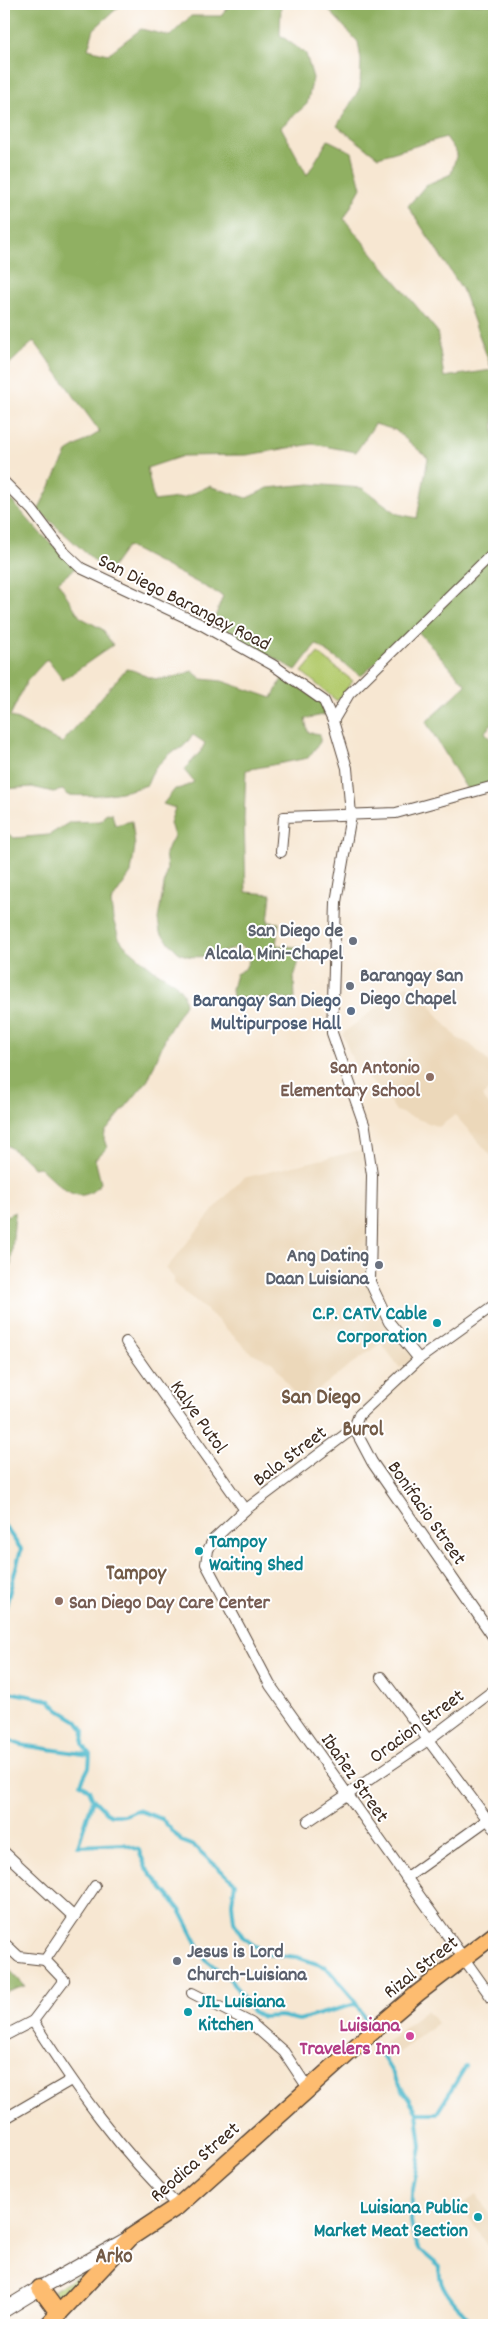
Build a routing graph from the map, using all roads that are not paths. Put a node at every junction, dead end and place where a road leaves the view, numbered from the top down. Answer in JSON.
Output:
{"nodes":[{"id":1,"x":4,"y":482,"type":"edge"},
{"id":2,"x":494,"y":552,"type":"edge"},
{"id":3,"x":333,"y":721,"type":"junction"},
{"id":4,"x":494,"y":786,"type":"edge"},
{"id":5,"x":351,"y":815,"type":"junction"},
{"id":6,"x":282,"y":852,"type":"dead end"},
{"id":7,"x":494,"y":1305,"type":"edge"},
{"id":8,"x":126,"y":1342,"type":"dead end"},
{"id":9,"x":419,"y":1359,"type":"junction"},
{"id":10,"x":354,"y":1428,"type":"junction"},
{"id":11,"x":245,"y":1510,"type":"junction"},
{"id":12,"x":206,"y":1564,"type":"joint"},
{"id":13,"x":494,"y":1638,"type":"edge"},
{"id":14,"x":381,"y":1677,"type":"dead end"},
{"id":15,"x":494,"y":1690,"type":"edge"},
{"id":16,"x":428,"y":1740,"type":"junction"},
{"id":17,"x":347,"y":1795,"type":"junction"},
{"id":18,"x":308,"y":1821,"type":"dead end"},
{"id":19,"x":492,"y":1821,"type":"edge"},
{"id":20,"x":4,"y":1852,"type":"edge"},
{"id":21,"x":406,"y":1878,"type":"junction"},
{"id":22,"x":95,"y":1886,"type":"dead end"},
{"id":23,"x":74,"y":1916,"type":"junction"},
{"id":24,"x":494,"y":1935,"type":"edge"},
{"id":25,"x":4,"y":1942,"type":"edge"},
{"id":26,"x":464,"y":1958,"type":"junction"},
{"id":27,"x":45,"y":1960,"type":"junction"},
{"id":28,"x":192,"y":1993,"type":"dead end"},
{"id":29,"x":494,"y":2001,"type":"edge"},
{"id":30,"x":33,"y":2021,"type":"junction"},
{"id":31,"x":372,"y":2032,"type":"joint"},
{"id":32,"x":4,"y":2036,"type":"edge"},
{"id":33,"x":71,"y":2080,"type":"junction"},
{"id":34,"x":308,"y":2088,"type":"junction"},
{"id":35,"x":4,"y":2119,"type":"edge"},
{"id":36,"x":178,"y":2206,"type":"junction"},
{"id":37,"x":131,"y":2237,"type":"junction"},
{"id":38,"x":40,"y":2288,"type":"junction"},
{"id":39,"x":4,"y":2310,"type":"edge"},
{"id":40,"x":53,"y":2320,"type":"edge"}],
"edges":[{"from":1,"to":3,"type":"street","name":"San Diego Barangay Road"},
{"from":2,"to":3,"type":"street"},
{"from":3,"to":5,"type":"street","name":"San Diego Barangay Road"},
{"from":4,"to":5,"type":"street"},
{"from":5,"to":6,"type":"street"},
{"from":5,"to":9,"type":"street","name":"San Diego Barangay Road"},
{"from":7,"to":9,"type":"street","name":"Bala Street"},
{"from":8,"to":11,"type":"street","name":"Kalye Putol"},
{"from":9,"to":10,"type":"street","name":"Bala Street"},
{"from":10,"to":11,"type":"street","name":"Bala Street"},
{"from":10,"to":13,"type":"street","name":"Bonifacio Street"},
{"from":11,"to":12,"type":"street","name":"Bala Street"},
{"from":12,"to":17,"type":"street","name":"Ibañez Street"},
{"from":14,"to":16,"type":"street"},
{"from":15,"to":16,"type":"street","name":"Oracion Street"},
{"from":16,"to":17,"type":"street","name":"Oracion Street"},
{"from":16,"to":19,"type":"street"},
{"from":17,"to":18,"type":"street","name":"Oracion Street"},
{"from":17,"to":21,"type":"street","name":"Ibañez Street"},
{"from":19,"to":21,"type":"street"},
{"from":20,"to":23,"type":"street"},
{"from":21,"to":26,"type":"street","name":"Ibañez Street"},
{"from":22,"to":23,"type":"street"},
{"from":23,"to":27,"type":"street"},
{"from":24,"to":26,"type":"main road","name":"Rizal Street"},
{"from":25,"to":27,"type":"street"},
{"from":26,"to":29,"type":"street","name":"Ibañez Street"},
{"from":26,"to":31,"type":"main road","name":"Rizal Street"},
{"from":27,"to":30,"type":"street"},
{"from":28,"to":34,"type":"street"},
{"from":30,"to":32,"type":"street"},
{"from":30,"to":33,"type":"street"},
{"from":31,"to":34,"type":"main road","name":"Reodica Street"},
{"from":33,"to":35,"type":"street"},
{"from":33,"to":36,"type":"street"},
{"from":34,"to":36,"type":"main road","name":"Reodica Street"},
{"from":36,"to":37,"type":"main road","name":"Reodica Street"},
{"from":37,"to":38,"type":"street"},
{"from":37,"to":40,"type":"main road","name":"Reodica Street"},
{"from":38,"to":39,"type":"street"},
{"from":38,"to":40,"type":"main road"}]}
